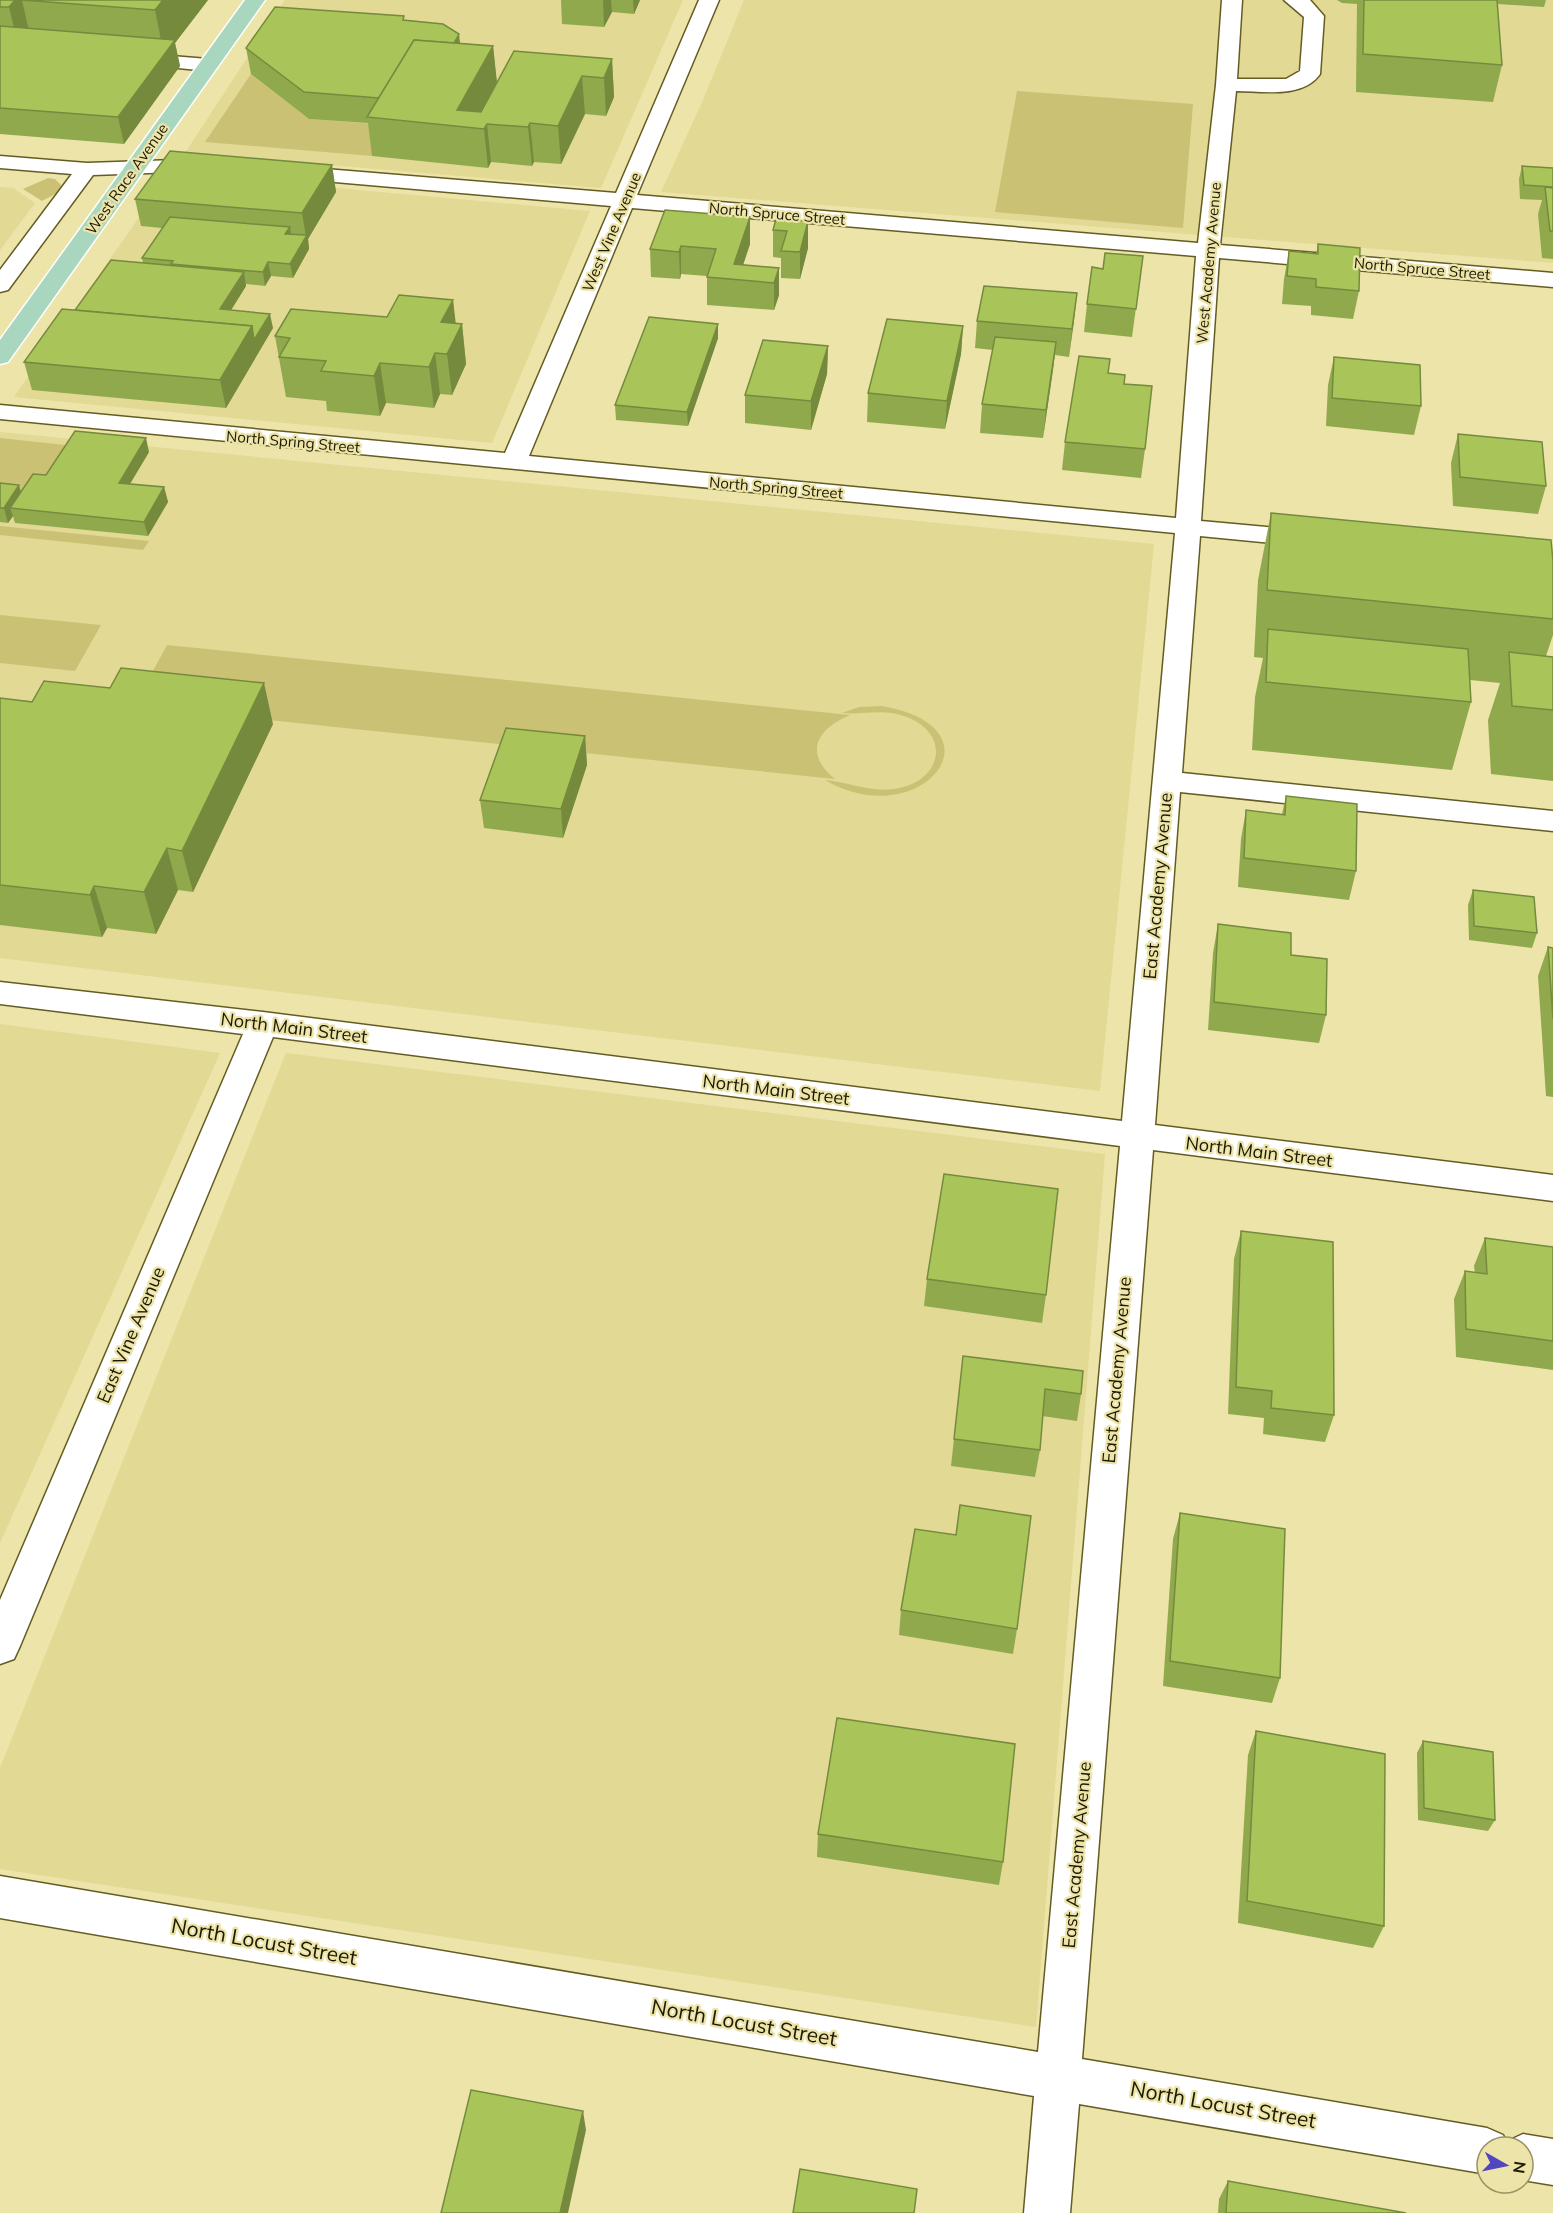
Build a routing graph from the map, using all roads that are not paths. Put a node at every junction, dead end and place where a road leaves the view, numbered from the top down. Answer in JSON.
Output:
{"nodes":[{"id":1,"x":255,"y":0,"type":"edge"},
{"id":2,"x":709,"y":0,"type":"edge"},
{"id":3,"x":1232,"y":0,"type":"edge"},
{"id":4,"x":1294,"y":0,"type":"edge"},
{"id":5,"x":118,"y":58,"type":"edge"},
{"id":6,"x":208,"y":65,"type":"junction"},
{"id":7,"x":1226,"y":85,"type":"junction"},
{"id":8,"x":0,"y":162,"type":"edge"},
{"id":9,"x":221,"y":166,"type":"edge"},
{"id":10,"x":136,"y":167,"type":"junction"},
{"id":11,"x":87,"y":169,"type":"junction"},
{"id":12,"x":269,"y":170,"type":"edge"},
{"id":13,"x":626,"y":201,"type":"junction"},
{"id":14,"x":1208,"y":251,"type":"junction"},
{"id":15,"x":1553,"y":279,"type":"edge"},
{"id":16,"x":0,"y":285,"type":"edge"},
{"id":17,"x":0,"y":357,"type":"edge"},
{"id":18,"x":0,"y":412,"type":"edge"},
{"id":19,"x":513,"y":463,"type":"junction"},
{"id":20,"x":1188,"y":528,"type":"junction"},
{"id":21,"x":1341,"y":542,"type":"edge"},
{"id":22,"x":1166,"y":781,"type":"junction"},
{"id":23,"x":1553,"y":821,"type":"edge"},
{"id":24,"x":0,"y":993,"type":"edge"},
{"id":25,"x":263,"y":1024,"type":"junction"},
{"id":26,"x":1137,"y":1137,"type":"junction"},
{"id":27,"x":1553,"y":1188,"type":"edge"},
{"id":28,"x":0,"y":1646,"type":"edge"},
{"id":29,"x":0,"y":1897,"type":"edge"},
{"id":30,"x":1059,"y":2077,"type":"junction"},
{"id":31,"x":1475,"y":2149,"type":"edge"},
{"id":32,"x":1535,"y":2159,"type":"edge"},
{"id":33,"x":1553,"y":2162,"type":"edge"},
{"id":34,"x":1047,"y":2213,"type":"edge"}],
"edges":[{"from":1,"to":6,"type":"main road","name":"West Race Avenue"},
{"from":2,"to":13,"type":"street","name":"West Vine Avenue"},
{"from":3,"to":7,"type":"street","name":"West Academy Avenue"},
{"from":4,"to":7,"type":"street"},
{"from":5,"to":6,"type":"street"},
{"from":6,"to":10,"type":"main road","name":"West Race Avenue"},
{"from":7,"to":14,"type":"street","name":"West Academy Avenue"},
{"from":8,"to":11,"type":"street"},
{"from":9,"to":10,"type":"street"},
{"from":10,"to":11,"type":"street"},
{"from":10,"to":17,"type":"main road","name":"West Race Avenue"},
{"from":11,"to":16,"type":"street"},
{"from":12,"to":13,"type":"street","name":"North Spruce Street"},
{"from":13,"to":14,"type":"street","name":"North Spruce Street"},
{"from":13,"to":19,"type":"street","name":"West Vine Avenue"},
{"from":14,"to":15,"type":"street","name":"North Spruce Street"},
{"from":14,"to":20,"type":"street","name":"West Academy Avenue"},
{"from":18,"to":19,"type":"street","name":"North Spring Street"},
{"from":19,"to":20,"type":"street","name":"North Spring Street"},
{"from":20,"to":21,"type":"street","name":"North Spring Street"},
{"from":20,"to":22,"type":"street","name":"East Academy Avenue"},
{"from":22,"to":23,"type":"street"},
{"from":22,"to":26,"type":"street","name":"East Academy Avenue"},
{"from":24,"to":25,"type":"street","name":"North Main Street"},
{"from":25,"to":26,"type":"street","name":"North Main Street"},
{"from":25,"to":28,"type":"street","name":"East Vine Avenue"},
{"from":26,"to":27,"type":"street","name":"North Main Street"},
{"from":26,"to":30,"type":"street","name":"East Academy Avenue"},
{"from":29,"to":30,"type":"street","name":"North Locust Street"},
{"from":30,"to":31,"type":"street","name":"North Locust Street"},
{"from":30,"to":34,"type":"street","name":"East Academy Avenue"},
{"from":32,"to":33,"type":"street"}]}
